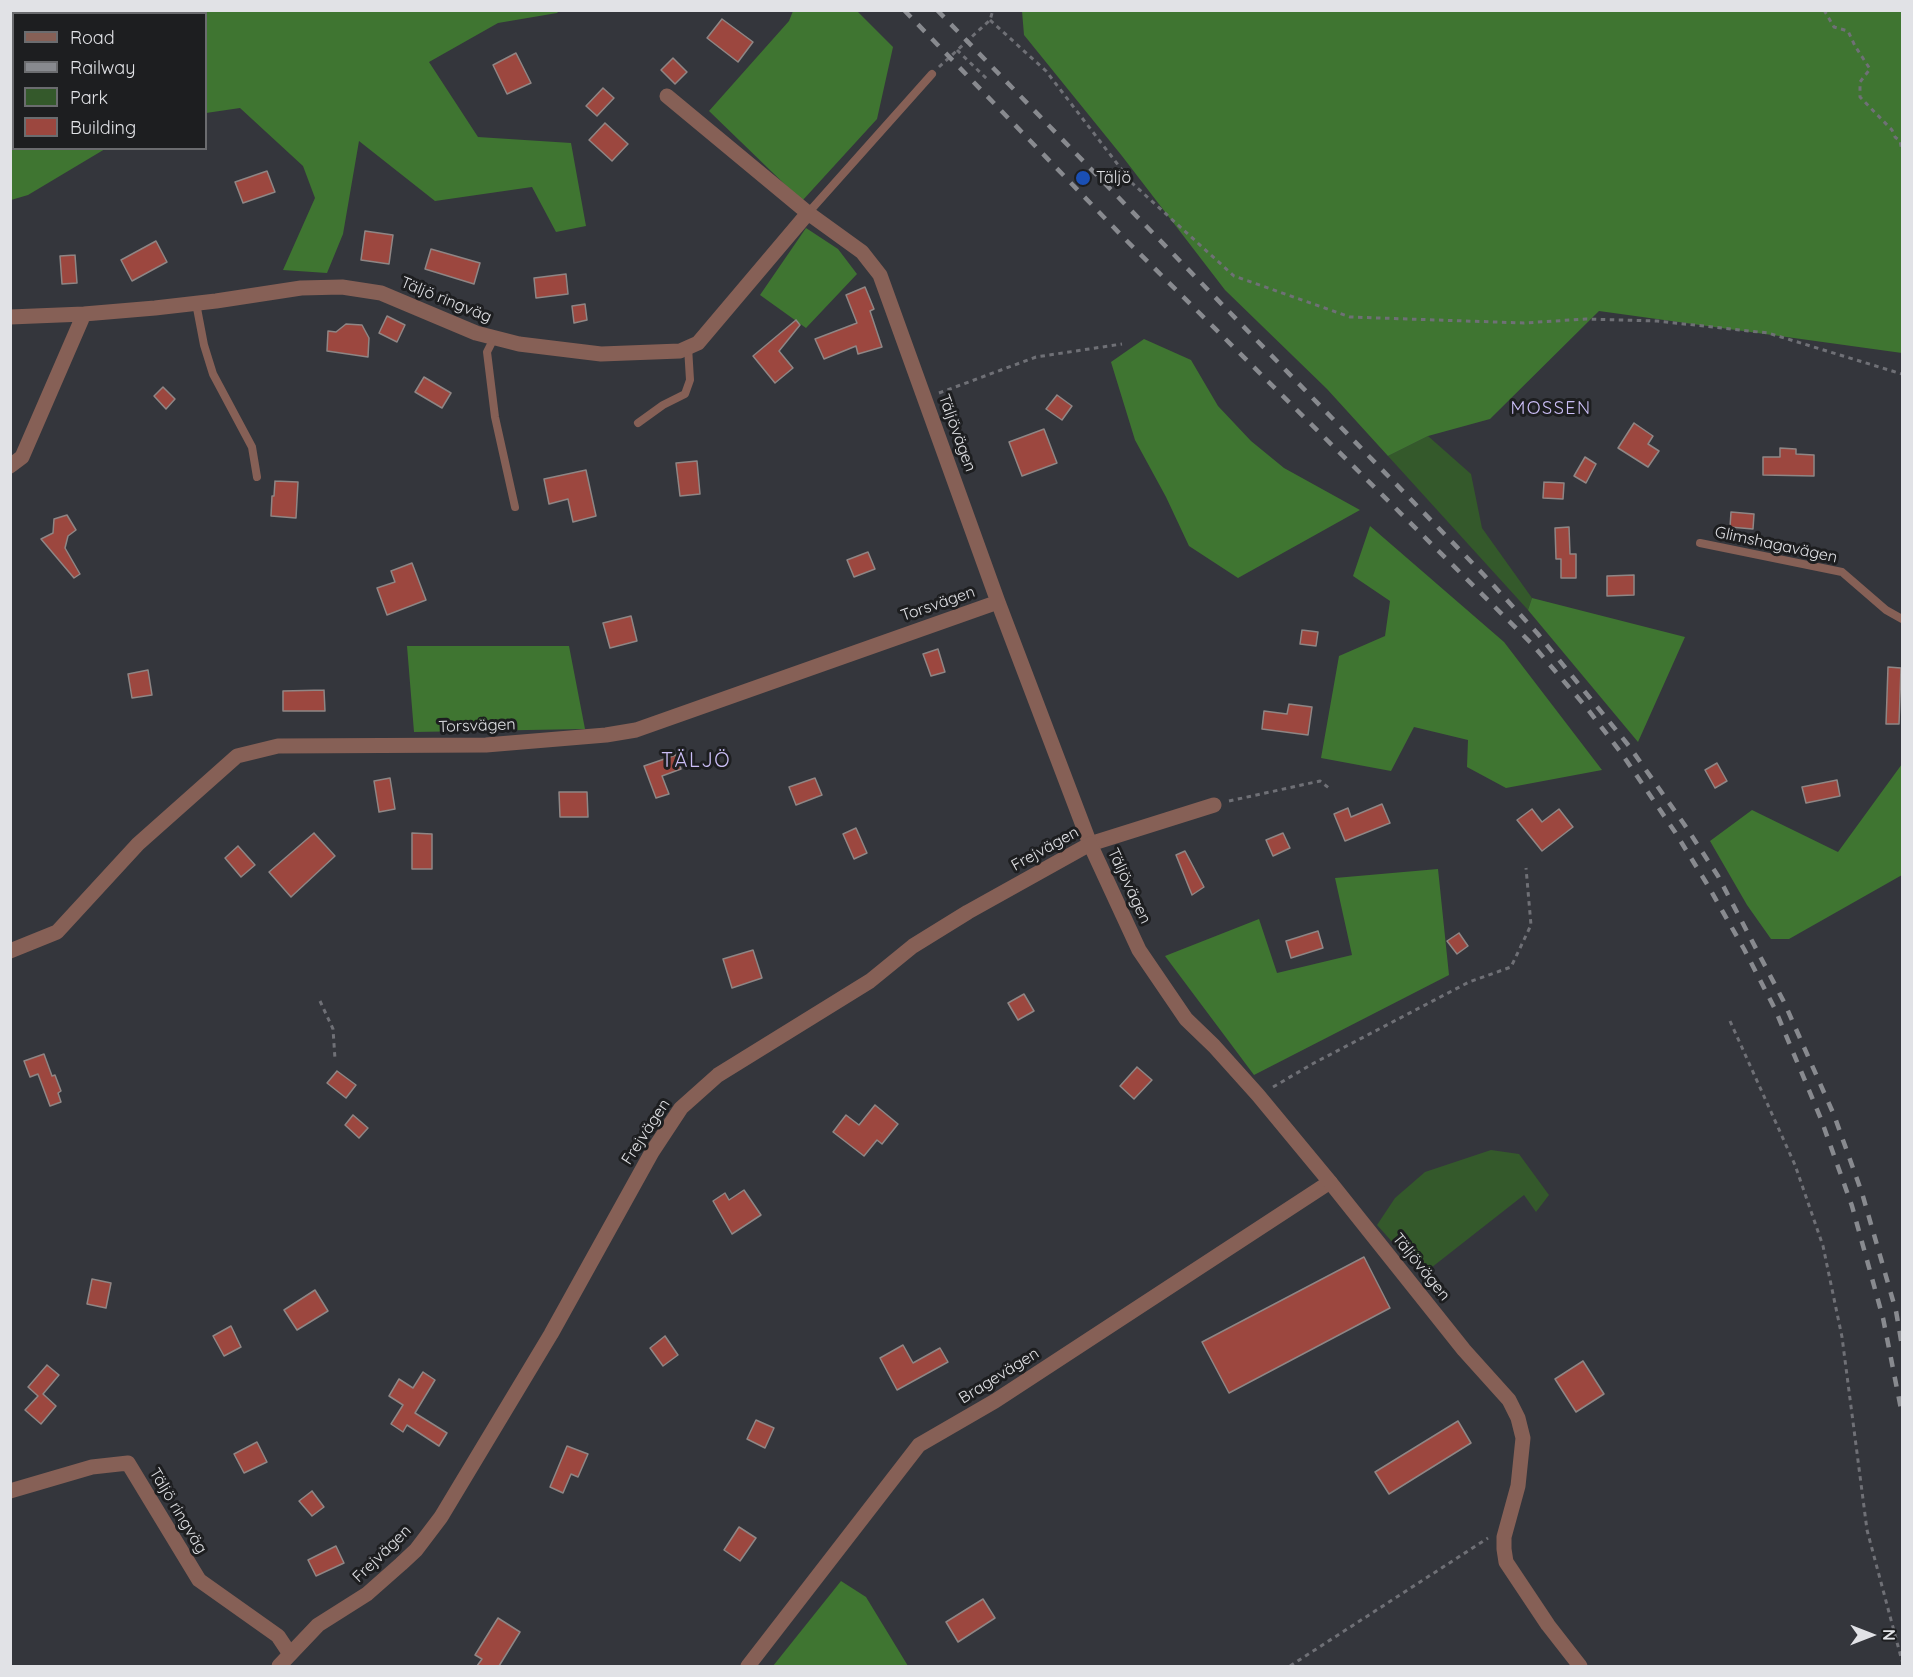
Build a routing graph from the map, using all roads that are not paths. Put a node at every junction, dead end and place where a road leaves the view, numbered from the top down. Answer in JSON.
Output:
{"nodes":[{"id":1,"x":932,"y":74,"type":"road end"},
{"id":2,"x":667,"y":96,"type":"dead end"},
{"id":3,"x":808,"y":213,"type":"junction"},
{"id":4,"x":196,"y":303,"type":"junction"},
{"id":5,"x":84,"y":314,"type":"junction"},
{"id":6,"x":10,"y":317,"type":"edge"},
{"id":7,"x":494,"y":338,"type":"junction"},
{"id":8,"x":688,"y":347,"type":"junction"},
{"id":9,"x":638,"y":423,"type":"dead end"},
{"id":10,"x":10,"y":466,"type":"edge"},
{"id":11,"x":257,"y":477,"type":"dead end"},
{"id":12,"x":515,"y":507,"type":"dead end"},
{"id":13,"x":1700,"y":543,"type":"dead end"},
{"id":14,"x":998,"y":602,"type":"junction"},
{"id":15,"x":1902,"y":619,"type":"edge"},
{"id":16,"x":1214,"y":805,"type":"road end"},
{"id":17,"x":1090,"y":844,"type":"junction"},
{"id":18,"x":10,"y":951,"type":"edge"},
{"id":19,"x":1330,"y":1182,"type":"junction"},
{"id":20,"x":10,"y":1491,"type":"edge"},
{"id":21,"x":290,"y":1654,"type":"junction"},
{"id":22,"x":279,"y":1666,"type":"edge"},
{"id":23,"x":748,"y":1666,"type":"edge"},
{"id":24,"x":1580,"y":1666,"type":"edge"}],
"edges":[{"from":1,"to":3,"type":"lane"},
{"from":2,"to":3,"type":"street","name":"Täljövägen"},
{"from":3,"to":8,"type":"street","name":"Täljö ringväg"},
{"from":3,"to":14,"type":"street","name":"Täljövägen"},
{"from":4,"to":5,"type":"street","name":"Täljö ringväg"},
{"from":4,"to":7,"type":"street","name":"Täljö ringväg"},
{"from":4,"to":11,"type":"lane"},
{"from":5,"to":6,"type":"street","name":"Täljö ringväg"},
{"from":5,"to":10,"type":"street"},
{"from":7,"to":8,"type":"street","name":"Täljö ringväg"},
{"from":7,"to":12,"type":"lane"},
{"from":8,"to":9,"type":"lane"},
{"from":13,"to":15,"type":"lane","name":"Glimshagavägen"},
{"from":14,"to":17,"type":"street","name":"Täljövägen"},
{"from":14,"to":18,"type":"street","name":"Torsvägen"},
{"from":16,"to":17,"type":"street","name":"Frejvägen"},
{"from":17,"to":19,"type":"street","name":"Täljövägen"},
{"from":17,"to":21,"type":"street","name":"Frejvägen"},
{"from":19,"to":23,"type":"street","name":"Bragevägen"},
{"from":19,"to":24,"type":"street","name":"Täljövägen"},
{"from":20,"to":21,"type":"street","name":"Täljö ringväg"},
{"from":21,"to":22,"type":"street","name":"Frejvägen"}]}
